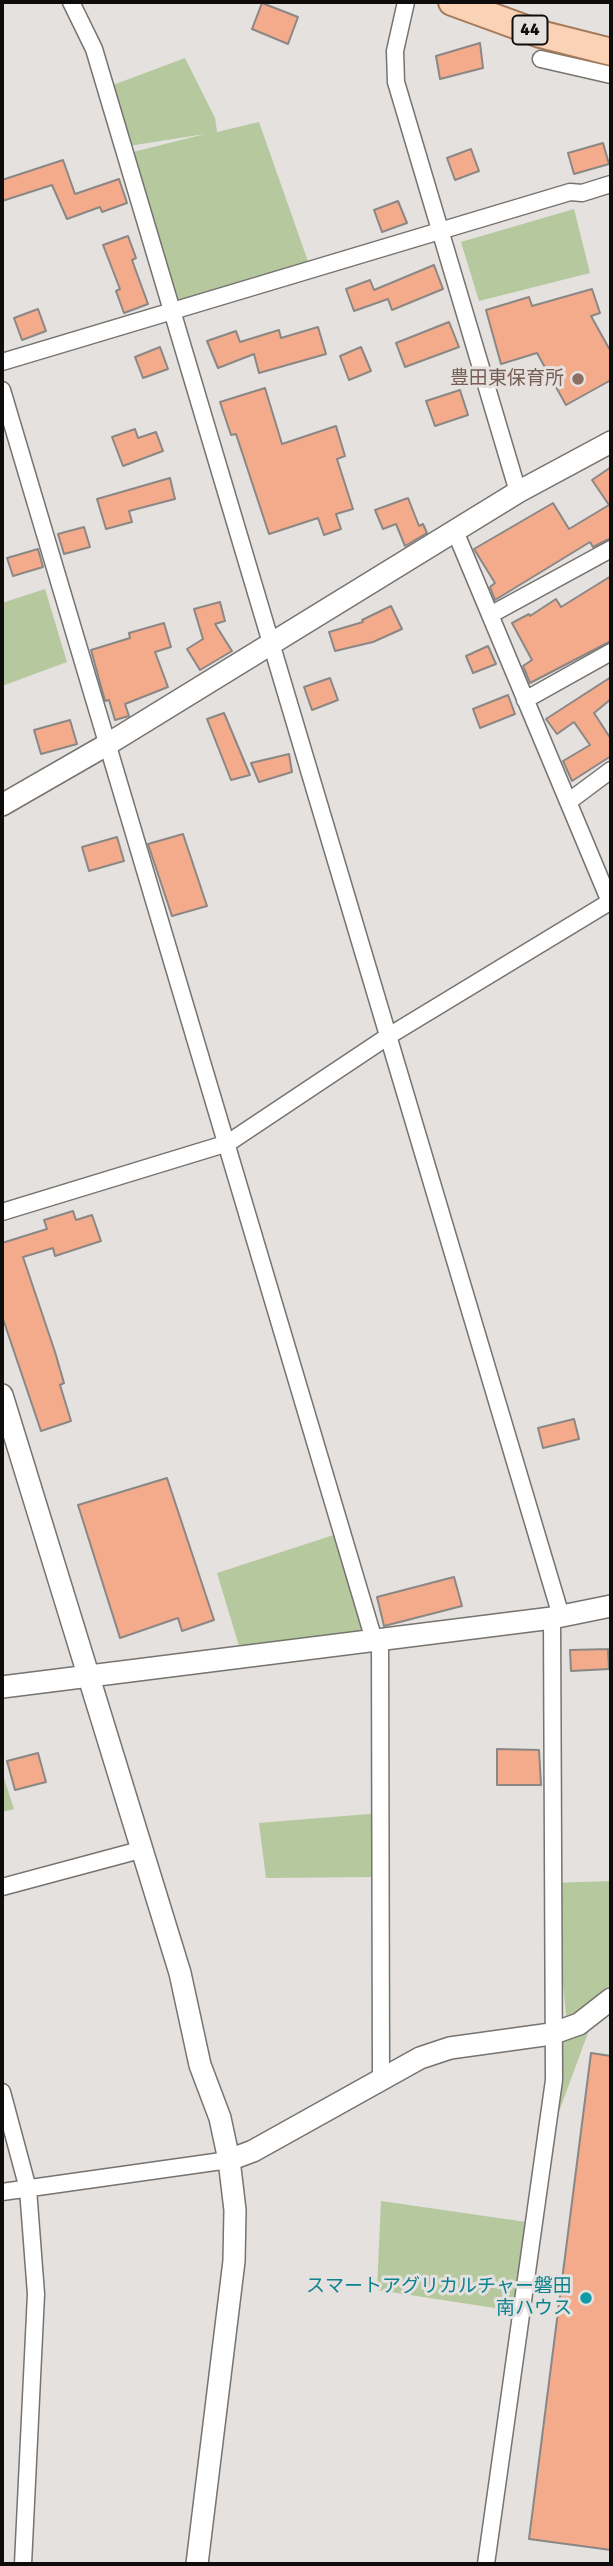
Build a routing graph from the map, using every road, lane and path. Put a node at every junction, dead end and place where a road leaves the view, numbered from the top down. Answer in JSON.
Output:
{"nodes":[{"id":1,"x":71,"y":2,"type":"edge"},
{"id":2,"x":405,"y":2,"type":"edge"},
{"id":3,"x":452,"y":2,"type":"edge"},
{"id":4,"x":611,"y":52,"type":"edge"},
{"id":5,"x":541,"y":59,"type":"dead end"},
{"id":6,"x":611,"y":75,"type":"edge"},
{"id":7,"x":611,"y":184,"type":"edge"},
{"id":8,"x":442,"y":231,"type":"junction"},
{"id":9,"x":172,"y":313,"type":"junction"},
{"id":10,"x":2,"y":362,"type":"edge"},
{"id":11,"x":2,"y":390,"type":"edge"},
{"id":12,"x":611,"y":442,"type":"edge"},
{"id":13,"x":518,"y":492,"type":"junction"},
{"id":14,"x":455,"y":531,"type":"junction"},
{"id":15,"x":611,"y":549,"type":"edge"},
{"id":16,"x":490,"y":615,"type":"junction"},
{"id":17,"x":271,"y":643,"type":"junction"},
{"id":18,"x":611,"y":652,"type":"edge"},
{"id":19,"x":525,"y":699,"type":"junction"},
{"id":20,"x":108,"y":744,"type":"junction"},
{"id":21,"x":611,"y":770,"type":"edge"},
{"id":22,"x":568,"y":802,"type":"junction"},
{"id":23,"x":2,"y":805,"type":"edge"},
{"id":24,"x":611,"y":902,"type":"edge"},
{"id":25,"x":387,"y":1037,"type":"junction"},
{"id":26,"x":228,"y":1143,"type":"junction"},
{"id":27,"x":2,"y":1212,"type":"edge"},
{"id":28,"x":2,"y":1395,"type":"edge"},
{"id":29,"x":611,"y":1606,"type":"edge"},
{"id":30,"x":557,"y":1617,"type":"junction"},
{"id":31,"x":377,"y":1639,"type":"junction"},
{"id":32,"x":88,"y":1675,"type":"junction"},
{"id":33,"x":2,"y":1687,"type":"edge"},
{"id":34,"x":140,"y":1850,"type":"junction"},
{"id":35,"x":2,"y":1887,"type":"edge"},
{"id":36,"x":611,"y":1999,"type":"edge"},
{"id":37,"x":551,"y":2034,"type":"junction"},
{"id":38,"x":381,"y":2080,"type":"junction"},
{"id":39,"x":2,"y":2092,"type":"edge"},
{"id":40,"x":229,"y":2160,"type":"junction"},
{"id":41,"x":28,"y":2189,"type":"junction"},
{"id":42,"x":2,"y":2192,"type":"edge"},
{"id":43,"x":23,"y":2564,"type":"edge"},
{"id":44,"x":197,"y":2564,"type":"edge"},
{"id":45,"x":486,"y":2564,"type":"edge"}],
"edges":[{"from":1,"to":9,"type":"street"},
{"from":2,"to":8,"type":"street"},
{"from":3,"to":4,"type":"main road","number":"44"},
{"from":5,"to":6,"type":"street"},
{"from":7,"to":8,"type":"street"},
{"from":8,"to":9,"type":"street"},
{"from":8,"to":13,"type":"street"},
{"from":9,"to":10,"type":"street"},
{"from":9,"to":17,"type":"street"},
{"from":11,"to":20,"type":"street"},
{"from":12,"to":13,"type":"street"},
{"from":13,"to":14,"type":"street"},
{"from":14,"to":16,"type":"street"},
{"from":14,"to":17,"type":"street"},
{"from":15,"to":16,"type":"street"},
{"from":16,"to":19,"type":"street"},
{"from":17,"to":20,"type":"street"},
{"from":17,"to":25,"type":"street"},
{"from":18,"to":19,"type":"street"},
{"from":19,"to":22,"type":"street"},
{"from":20,"to":23,"type":"street"},
{"from":20,"to":26,"type":"street"},
{"from":21,"to":22,"type":"street"},
{"from":22,"to":24,"type":"street"},
{"from":24,"to":25,"type":"street"},
{"from":25,"to":26,"type":"street"},
{"from":25,"to":30,"type":"street"},
{"from":26,"to":27,"type":"street"},
{"from":26,"to":31,"type":"street"},
{"from":28,"to":32,"type":"street"},
{"from":29,"to":30,"type":"street"},
{"from":30,"to":31,"type":"street"},
{"from":30,"to":37,"type":"street"},
{"from":31,"to":32,"type":"street"},
{"from":31,"to":38,"type":"street"},
{"from":32,"to":33,"type":"street"},
{"from":32,"to":34,"type":"street"},
{"from":34,"to":35,"type":"street"},
{"from":34,"to":40,"type":"street"},
{"from":36,"to":37,"type":"street"},
{"from":37,"to":38,"type":"street"},
{"from":37,"to":45,"type":"street"},
{"from":38,"to":40,"type":"street"},
{"from":39,"to":41,"type":"street"},
{"from":40,"to":41,"type":"street"},
{"from":40,"to":44,"type":"street"},
{"from":41,"to":42,"type":"street"},
{"from":41,"to":43,"type":"street"}]}
